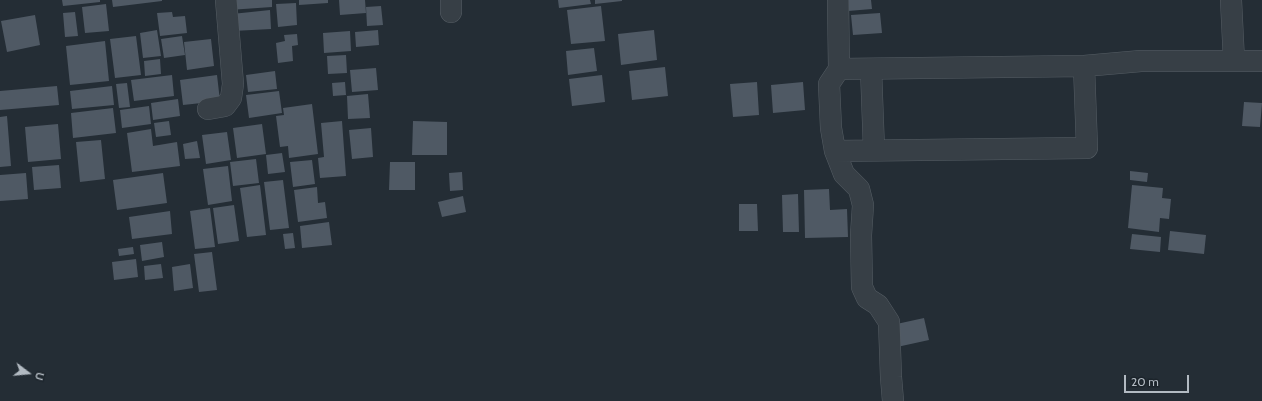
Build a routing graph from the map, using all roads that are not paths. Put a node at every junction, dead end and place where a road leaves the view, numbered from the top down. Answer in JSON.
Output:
{"nodes":[{"id":1,"x":226,"y":0,"type":"edge"},
{"id":2,"x":838,"y":0,"type":"edge"},
{"id":3,"x":1231,"y":0,"type":"edge"},
{"id":4,"x":1234,"y":61,"type":"junction"},
{"id":5,"x":1262,"y":61,"type":"edge"},
{"id":6,"x":1084,"y":66,"type":"junction"},
{"id":7,"x":839,"y":68,"type":"junction"},
{"id":8,"x":871,"y":69,"type":"junction"},
{"id":9,"x":208,"y":109,"type":"dead end"},
{"id":10,"x":874,"y":150,"type":"junction"},
{"id":11,"x":835,"y":151,"type":"junction"},
{"id":12,"x":893,"y":401,"type":"edge"}],
"edges":[{"from":1,"to":9,"type":"street"},
{"from":2,"to":7,"type":"street"},
{"from":3,"to":4,"type":"street"},
{"from":4,"to":5,"type":"street"},
{"from":4,"to":6,"type":"street"},
{"from":6,"to":8,"type":"street"},
{"from":6,"to":10,"type":"street"},
{"from":7,"to":8,"type":"street"},
{"from":7,"to":11,"type":"street"},
{"from":8,"to":10,"type":"street"},
{"from":10,"to":11,"type":"street"},
{"from":11,"to":12,"type":"street"}]}
